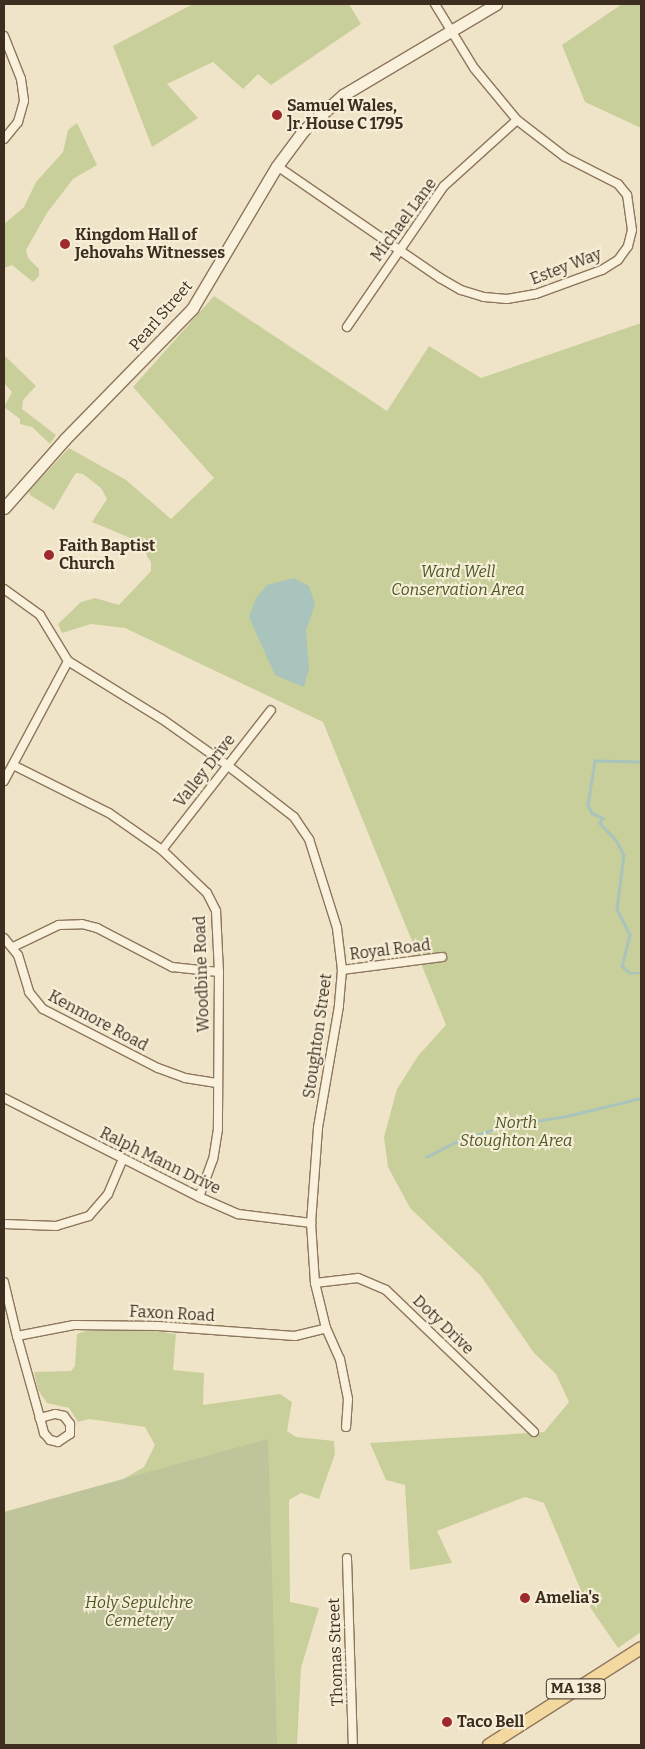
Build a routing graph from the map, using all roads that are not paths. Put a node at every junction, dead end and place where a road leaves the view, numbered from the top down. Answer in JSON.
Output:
{"nodes":[{"id":1,"x":435,"y":4,"type":"edge"},
{"id":2,"x":496,"y":4,"type":"edge"},
{"id":3,"x":451,"y":31,"type":"junction"},
{"id":4,"x":4,"y":36,"type":"edge"},
{"id":5,"x":517,"y":120,"type":"junction"},
{"id":6,"x":4,"y":139,"type":"edge"},
{"id":7,"x":277,"y":166,"type":"junction"},
{"id":8,"x":399,"y":250,"type":"junction"},
{"id":9,"x":347,"y":326,"type":"dead end"},
{"id":10,"x":4,"y":508,"type":"edge"},
{"id":11,"x":4,"y":589,"type":"edge"},
{"id":12,"x":68,"y":662,"type":"junction"},
{"id":13,"x":271,"y":710,"type":"dead end"},
{"id":14,"x":13,"y":765,"type":"junction"},
{"id":15,"x":227,"y":766,"type":"junction"},
{"id":16,"x":4,"y":781,"type":"edge"},
{"id":17,"x":162,"y":850,"type":"junction"},
{"id":18,"x":4,"y":938,"type":"edge"},
{"id":19,"x":14,"y":947,"type":"junction"},
{"id":20,"x":442,"y":957,"type":"dead end"},
{"id":21,"x":342,"y":970,"type":"junction"},
{"id":22,"x":219,"y":972,"type":"junction"},
{"id":23,"x":217,"y":1082,"type":"junction"},
{"id":24,"x":4,"y":1098,"type":"edge"},
{"id":25,"x":123,"y":1158,"type":"junction"},
{"id":26,"x":199,"y":1197,"type":"junction"},
{"id":27,"x":311,"y":1223,"type":"junction"},
{"id":28,"x":4,"y":1224,"type":"edge"},
{"id":29,"x":4,"y":1282,"type":"edge"},
{"id":30,"x":315,"y":1283,"type":"junction"},
{"id":31,"x":326,"y":1328,"type":"junction"},
{"id":32,"x":17,"y":1336,"type":"junction"},
{"id":33,"x":40,"y":1418,"type":"dead end"},
{"id":34,"x":346,"y":1427,"type":"dead end"},
{"id":35,"x":534,"y":1432,"type":"dead end"},
{"id":36,"x":347,"y":1558,"type":"dead end"},
{"id":37,"x":641,"y":1648,"type":"edge"},
{"id":38,"x":353,"y":1745,"type":"edge"},
{"id":39,"x":489,"y":1745,"type":"edge"}],
"edges":[{"from":1,"to":3,"type":"street","name":"Estey Way"},
{"from":2,"to":3,"type":"main road","name":"Pearl Street"},
{"from":3,"to":5,"type":"street","name":"Estey Way"},
{"from":3,"to":7,"type":"main road","name":"Pearl Street"},
{"from":4,"to":6,"type":"street"},
{"from":5,"to":8,"type":"street","name":"Michael Lane"},
{"from":5,"to":8,"type":"street","name":"Estey Way"},
{"from":7,"to":8,"type":"street","name":"Estey Way"},
{"from":7,"to":10,"type":"main road","name":"Pearl Street"},
{"from":8,"to":9,"type":"street","name":"Michael Lane"},
{"from":11,"to":12,"type":"street","name":"Stoughton Street"},
{"from":12,"to":14,"type":"street"},
{"from":12,"to":15,"type":"street","name":"Stoughton Street"},
{"from":13,"to":15,"type":"street","name":"Valley Drive"},
{"from":14,"to":16,"type":"street"},
{"from":14,"to":17,"type":"street","name":"Woodbine Road"},
{"from":15,"to":17,"type":"street","name":"Valley Drive"},
{"from":15,"to":21,"type":"street","name":"Stoughton Street"},
{"from":17,"to":22,"type":"street","name":"Woodbine Road"},
{"from":18,"to":19,"type":"street","name":"Kenmore Road"},
{"from":19,"to":22,"type":"street"},
{"from":19,"to":23,"type":"street","name":"Kenmore Road"},
{"from":20,"to":21,"type":"street","name":"Royal Road"},
{"from":21,"to":27,"type":"street","name":"Stoughton Street"},
{"from":22,"to":23,"type":"street","name":"Woodbine Road"},
{"from":23,"to":26,"type":"street","name":"Woodbine Road"},
{"from":24,"to":25,"type":"street","name":"Ralph Mann Drive"},
{"from":25,"to":26,"type":"street","name":"Ralph Mann Drive"},
{"from":25,"to":28,"type":"street"},
{"from":26,"to":27,"type":"street","name":"Ralph Mann Drive"},
{"from":27,"to":30,"type":"street","name":"Stoughton Street"},
{"from":29,"to":32,"type":"street"},
{"from":30,"to":31,"type":"street","name":"Stoughton Street"},
{"from":30,"to":35,"type":"street","name":"Doty Drive"},
{"from":31,"to":32,"type":"street","name":"Faxon Road"},
{"from":31,"to":34,"type":"street","name":"Stoughton Street"},
{"from":32,"to":33,"type":"street"},
{"from":36,"to":38,"type":"street","name":"Thomas Street"},
{"from":37,"to":39,"type":"main road","number":"MA 138"}]}
